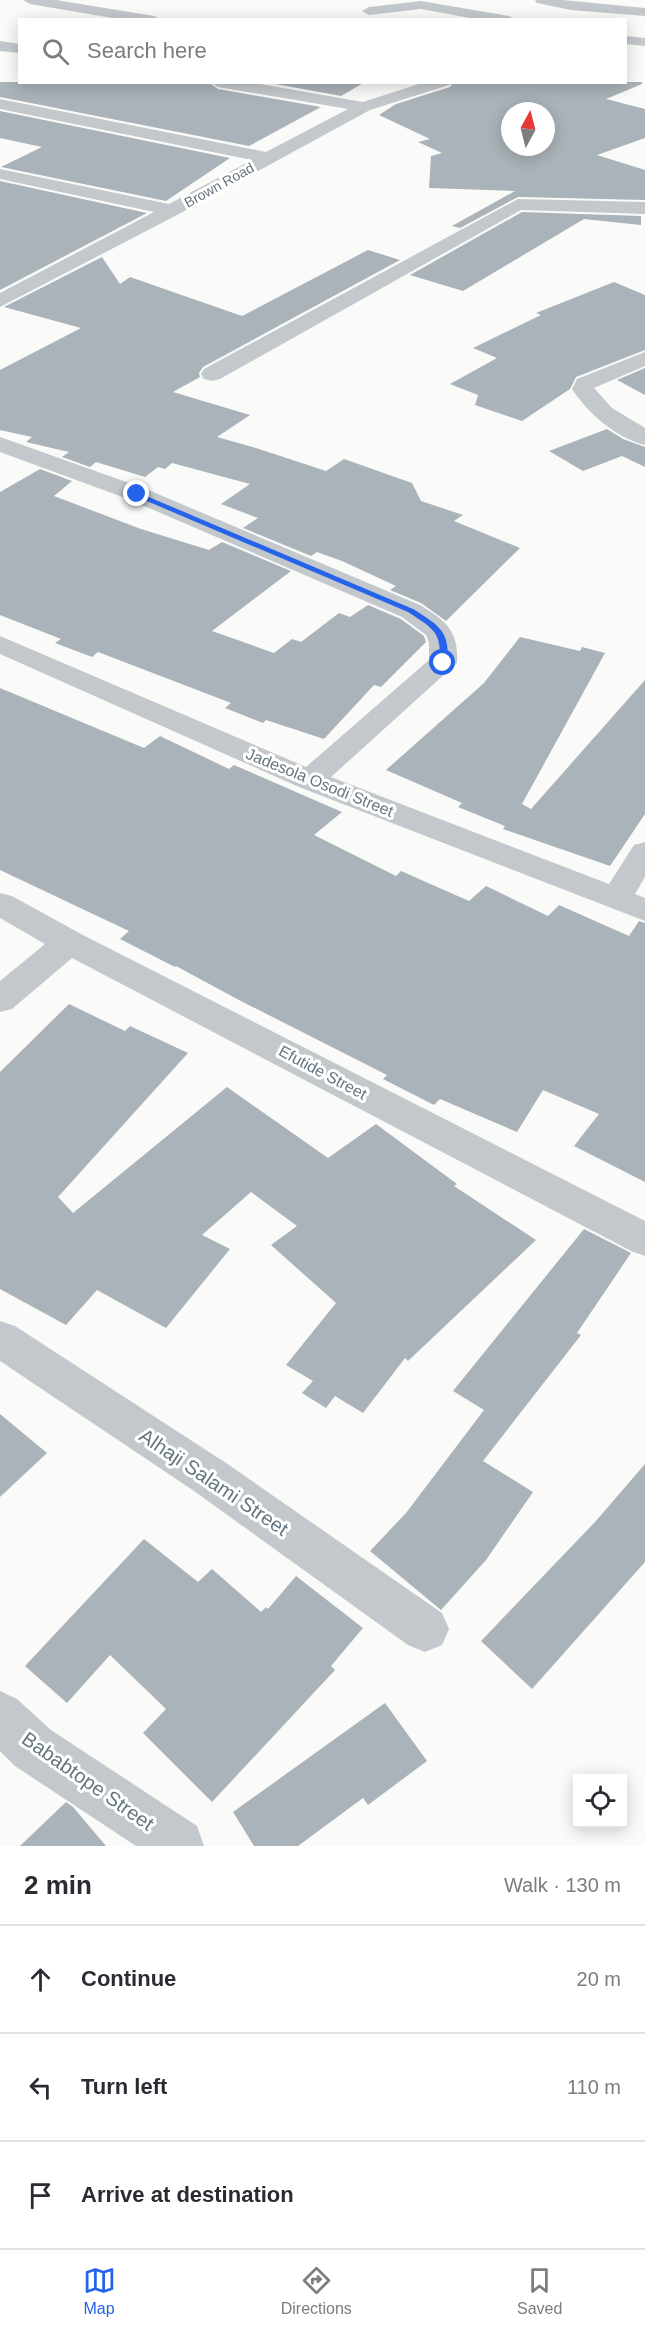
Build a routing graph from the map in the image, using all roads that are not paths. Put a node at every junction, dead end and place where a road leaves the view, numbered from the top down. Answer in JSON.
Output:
{"nodes":[{"id":1,"x":30,"y":0,"type":"edge"},
{"id":2,"x":542,"y":0,"type":"edge"},
{"id":3,"x":369,"y":11,"type":"dead end"},
{"id":4,"x":645,"y":12,"type":"edge"},
{"id":5,"x":142,"y":18,"type":"edge"},
{"id":6,"x":498,"y":18,"type":"edge"},
{"id":7,"x":645,"y":21,"type":"edge"},
{"id":8,"x":627,"y":33,"type":"edge"},
{"id":9,"x":627,"y":40,"type":"edge"},
{"id":10,"x":645,"y":42,"type":"edge"},
{"id":11,"x":0,"y":46,"type":"edge"},
{"id":12,"x":18,"y":49,"type":"edge"},
{"id":13,"x":230,"y":84,"type":"edge"},
{"id":14,"x":437,"y":84,"type":"edge"},
{"id":15,"x":0,"y":104,"type":"edge"},
{"id":16,"x":364,"y":107,"type":"junction"},
{"id":17,"x":270,"y":158,"type":"junction"},
{"id":18,"x":0,"y":174,"type":"edge"},
{"id":19,"x":645,"y":208,"type":"edge"},
{"id":20,"x":173,"y":210,"type":"junction"},
{"id":21,"x":10,"y":273,"type":"dead end"},
{"id":22,"x":38,"y":281,"type":"junction"},
{"id":23,"x":0,"y":302,"type":"edge"},
{"id":24,"x":645,"y":358,"type":"edge"},
{"id":25,"x":212,"y":374,"type":"dead end"},
{"id":26,"x":645,"y":438,"type":"edge"},
{"id":27,"x":0,"y":444,"type":"edge"},
{"id":28,"x":0,"y":644,"type":"edge"},
{"id":29,"x":310,"y":780,"type":"junction"},
{"id":30,"x":645,"y":852,"type":"edge"},
{"id":31,"x":616,"y":898,"type":"junction"},
{"id":32,"x":0,"y":904,"type":"edge"},
{"id":33,"x":645,"y":910,"type":"edge"},
{"id":34,"x":69,"y":942,"type":"junction"},
{"id":35,"x":0,"y":1000,"type":"edge"},
{"id":36,"x":645,"y":1240,"type":"edge"},
{"id":37,"x":0,"y":1339,"type":"edge"},
{"id":38,"x":425,"y":1629,"type":"dead end"},
{"id":39,"x":0,"y":1716,"type":"edge"},
{"id":40,"x":179,"y":1844,"type":"dead end"}],
"edges":[{"from":1,"to":5,"type":"street"},
{"from":2,"to":4,"type":"street"},
{"from":3,"to":6,"type":"street"},
{"from":7,"to":8,"type":"street"},
{"from":9,"to":10,"type":"street"},
{"from":11,"to":12,"type":"street"},
{"from":13,"to":16,"type":"street"},
{"from":14,"to":16,"type":"street","name":"Brown Road"},
{"from":15,"to":17,"type":"street"},
{"from":16,"to":17,"type":"street","name":"Brown Road"},
{"from":17,"to":20,"type":"street","name":"Brown Road"},
{"from":18,"to":20,"type":"street"},
{"from":19,"to":25,"type":"street"},
{"from":20,"to":22,"type":"street","name":"Brown Road"},
{"from":21,"to":22,"type":"street"},
{"from":22,"to":23,"type":"street","name":"Brown Road"},
{"from":24,"to":26,"type":"street"},
{"from":27,"to":29,"type":"street"},
{"from":28,"to":29,"type":"street","name":"Jadesola Osodi Street"},
{"from":29,"to":31,"type":"street","name":"Jadesola Osodi Street"},
{"from":30,"to":31,"type":"street"},
{"from":31,"to":33,"type":"street","name":"Jadesola Osodi Street"},
{"from":32,"to":34,"type":"street","name":"Efutide Street"},
{"from":34,"to":35,"type":"street"},
{"from":34,"to":36,"type":"street","name":"Efutide Street"},
{"from":37,"to":38,"type":"street","name":"Alhaji Salami Street"},
{"from":39,"to":40,"type":"street","name":"Bababtope Street"}]}
